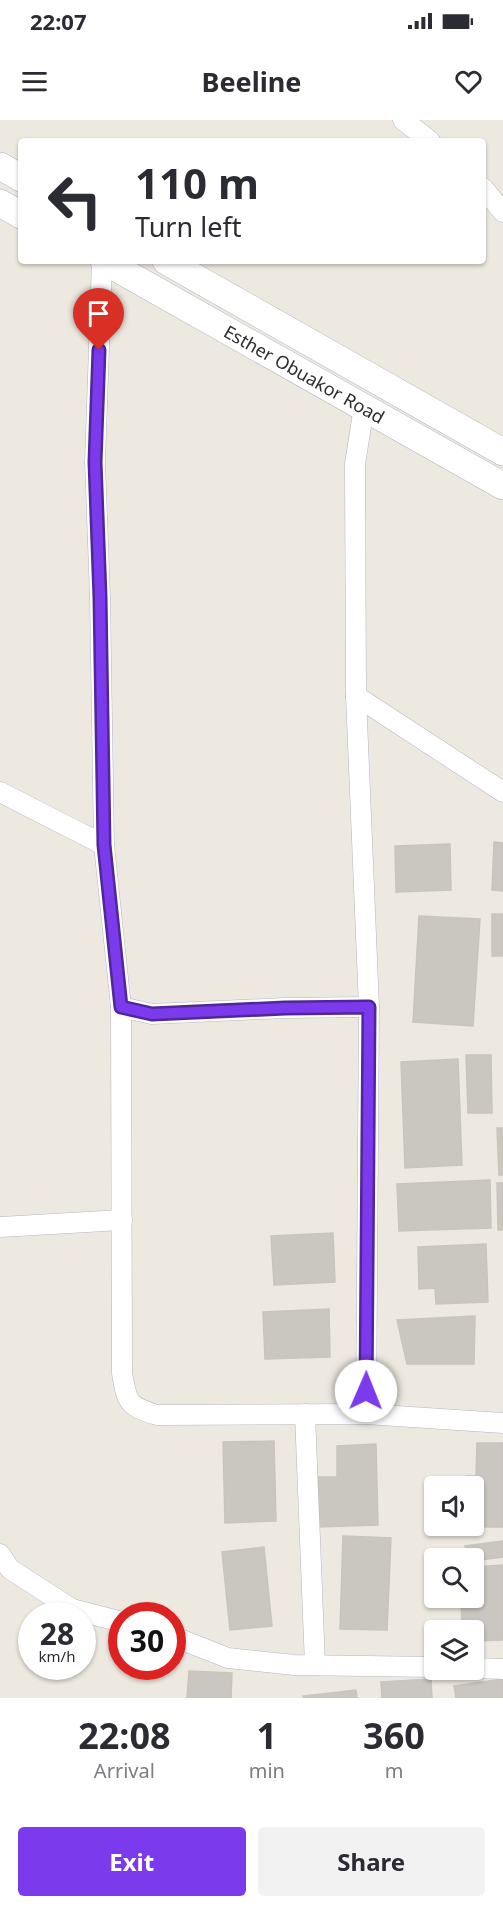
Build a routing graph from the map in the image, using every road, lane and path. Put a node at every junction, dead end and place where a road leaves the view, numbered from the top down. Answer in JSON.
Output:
{"nodes":[{"id":1,"x":403,"y":120,"type":"edge"},
{"id":2,"x":426,"y":138,"type":"edge"},
{"id":3,"x":0,"y":166,"type":"edge"},
{"id":4,"x":18,"y":176,"type":"edge"},
{"id":5,"x":486,"y":192,"type":"edge"},
{"id":6,"x":0,"y":203,"type":"edge"},
{"id":7,"x":503,"y":212,"type":"edge"},
{"id":8,"x":18,"y":213,"type":"edge"},
{"id":9,"x":103,"y":264,"type":"edge"},
{"id":10,"x":108,"y":264,"type":"edge"},
{"id":11,"x":171,"y":264,"type":"edge"},
{"id":12,"x":364,"y":407,"type":"junction"},
{"id":13,"x":503,"y":452,"type":"edge"},
{"id":14,"x":503,"y":486,"type":"edge"},
{"id":15,"x":356,"y":696,"type":"junction"},
{"id":16,"x":0,"y":792,"type":"edge"},
{"id":17,"x":503,"y":792,"type":"edge"},
{"id":18,"x":104,"y":845,"type":"junction"},
{"id":19,"x":121,"y":1007,"type":"junction"},
{"id":20,"x":369,"y":1007,"type":"junction"},
{"id":21,"x":122,"y":1220,"type":"junction"},
{"id":22,"x":0,"y":1227,"type":"edge"},
{"id":23,"x":304,"y":1414,"type":"junction"},
{"id":24,"x":366,"y":1414,"type":"junction"},
{"id":25,"x":503,"y":1423,"type":"edge"},
{"id":26,"x":0,"y":1554,"type":"edge"},
{"id":27,"x":108,"y":1618,"type":"edge"},
{"id":28,"x":186,"y":1642,"type":"edge"},
{"id":29,"x":315,"y":1665,"type":"junction"},
{"id":30,"x":424,"y":1667,"type":"edge"},
{"id":31,"x":484,"y":1668,"type":"edge"},
{"id":32,"x":503,"y":1669,"type":"edge"}],
"edges":[{"from":1,"to":2,"type":"street"},
{"from":3,"to":4,"type":"street"},
{"from":5,"to":7,"type":"street"},
{"from":6,"to":8,"type":"street"},
{"from":9,"to":18,"type":"street"},
{"from":10,"to":12,"type":"street","name":"Esther Obuakor Road"},
{"from":11,"to":13,"type":"street","name":"Esther Obuakor Road"},
{"from":12,"to":14,"type":"street","name":"Esther Obuakor Road"},
{"from":12,"to":15,"type":"street"},
{"from":15,"to":17,"type":"street"},
{"from":15,"to":20,"type":"street"},
{"from":16,"to":18,"type":"street"},
{"from":18,"to":19,"type":"street"},
{"from":19,"to":20,"type":"street"},
{"from":19,"to":21,"type":"street"},
{"from":20,"to":24,"type":"street"},
{"from":21,"to":22,"type":"street"},
{"from":21,"to":23,"type":"street"},
{"from":23,"to":24,"type":"street"},
{"from":23,"to":29,"type":"street"},
{"from":24,"to":25,"type":"street"},
{"from":26,"to":27,"type":"street"},
{"from":28,"to":29,"type":"street"},
{"from":29,"to":30,"type":"street"},
{"from":31,"to":32,"type":"street"}]}
